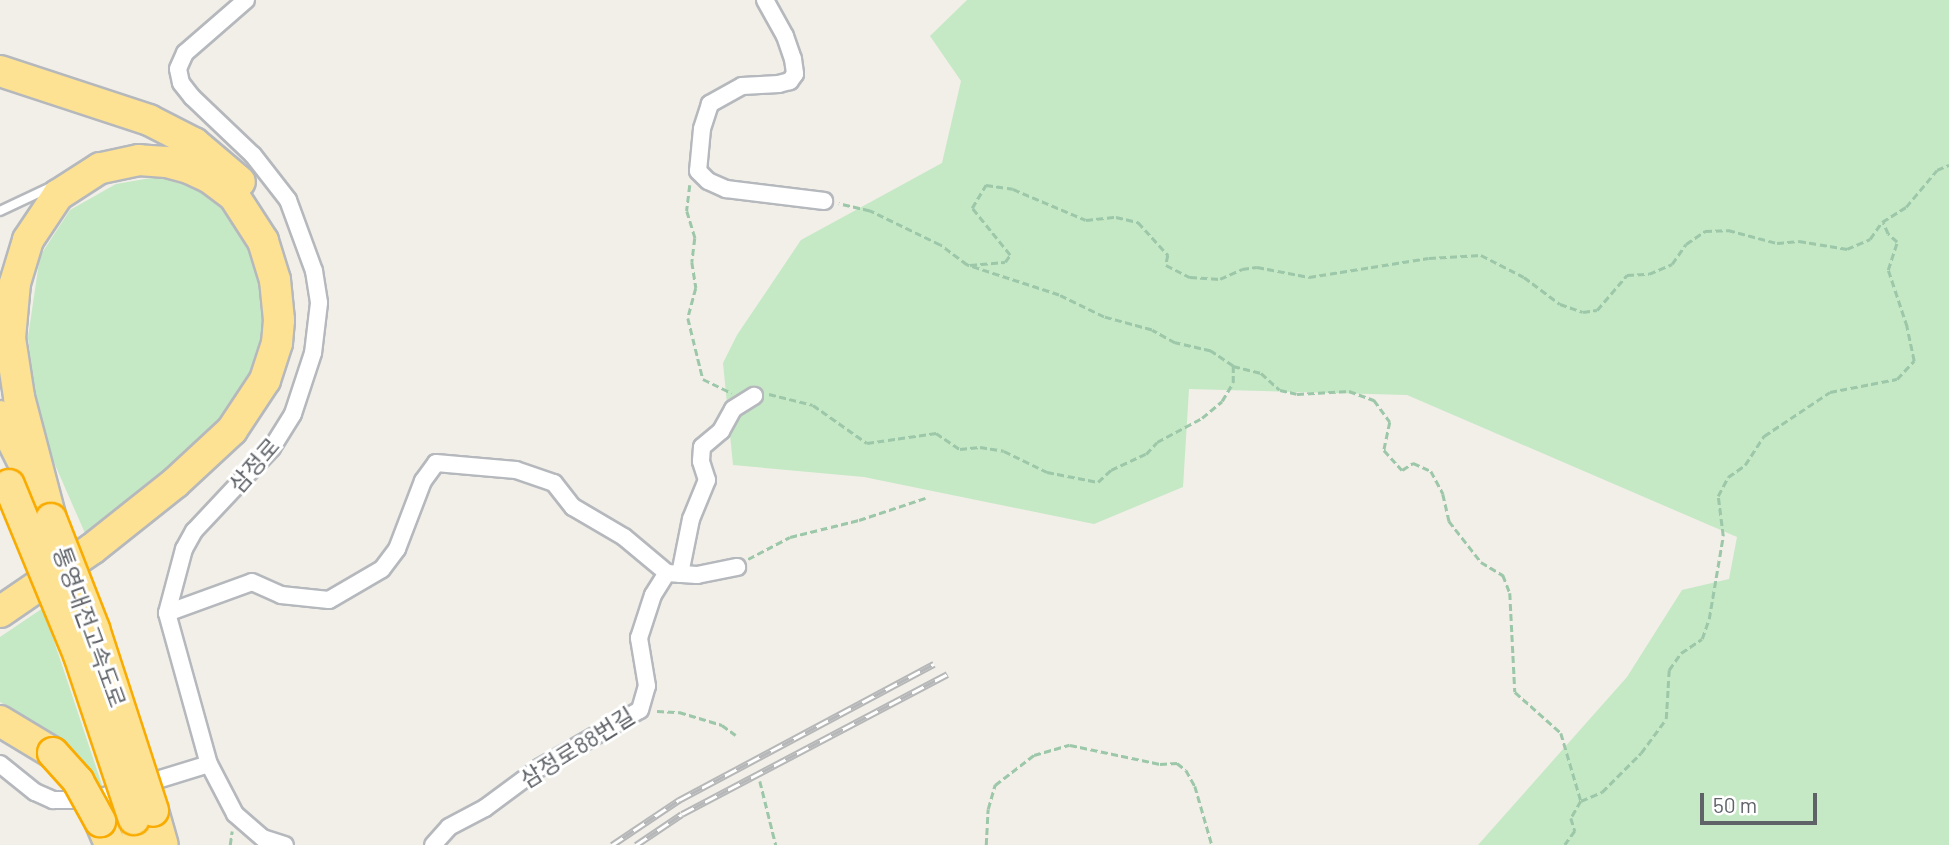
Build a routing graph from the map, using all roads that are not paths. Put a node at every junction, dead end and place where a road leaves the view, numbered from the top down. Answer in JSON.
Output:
{"nodes":[{"id":1,"x":246,"y":0,"type":"edge"},
{"id":2,"x":765,"y":0,"type":"edge"},
{"id":3,"x":7,"y":76,"type":"edge"},
{"id":4,"x":100,"y":168,"type":"junction"},
{"id":5,"x":824,"y":201,"type":"road end"},
{"id":6,"x":0,"y":211,"type":"edge"},
{"id":7,"x":754,"y":396,"type":"road end"},
{"id":8,"x":0,"y":416,"type":"edge"},
{"id":9,"x":5,"y":475,"type":"edge"},
{"id":10,"x":51,"y":519,"type":"junction"},
{"id":11,"x":737,"y":567,"type":"road end"},
{"id":12,"x":674,"y":574,"type":"junction"},
{"id":13,"x":0,"y":612,"type":"edge"},
{"id":14,"x":167,"y":613,"type":"junction"},
{"id":15,"x":0,"y":633,"type":"edge"},
{"id":16,"x":0,"y":721,"type":"edge"},
{"id":17,"x":0,"y":764,"type":"edge"},
{"id":18,"x":209,"y":764,"type":"junction"},
{"id":19,"x":142,"y":825,"type":"edge"},
{"id":20,"x":105,"y":833,"type":"edge"},
{"id":21,"x":163,"y":845,"type":"edge"},
{"id":22,"x":285,"y":845,"type":"edge"},
{"id":23,"x":433,"y":845,"type":"edge"}],
"edges":[{"from":1,"to":14,"type":"street","name":"삼정로"},
{"from":2,"to":5,"type":"street"},
{"from":3,"to":15,"type":"highway"},
{"from":4,"to":6,"type":"lane"},
{"from":4,"to":10,"type":"highway"},
{"from":4,"to":13,"type":"highway"},
{"from":7,"to":12,"type":"street","name":"삼정로88번길"},
{"from":8,"to":10,"type":"highway","name":"통영대전고속도로"},
{"from":9,"to":19,"type":"highway","name":"통영대전고속도로","bridge":true},
{"from":10,"to":19,"type":"highway","name":"통영대전고속도로","bridge":true},
{"from":11,"to":12,"type":"street"},
{"from":12,"to":14,"type":"street"},
{"from":12,"to":23,"type":"street","name":"삼정로88번길"},
{"from":14,"to":18,"type":"street"},
{"from":16,"to":20,"type":"highway","bridge":true},
{"from":17,"to":18,"type":"street"},
{"from":18,"to":22,"type":"street"},
{"from":19,"to":21,"type":"highway","name":"통영대전고속도로"}]}
